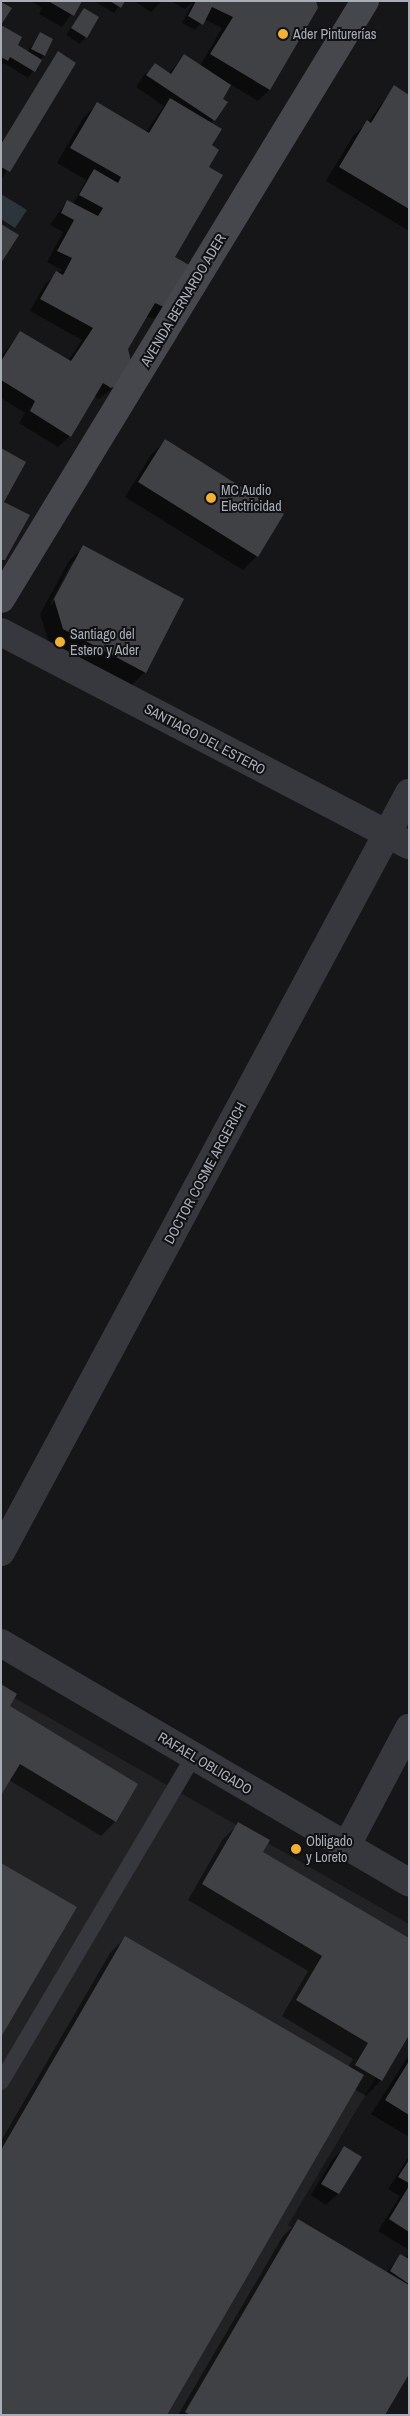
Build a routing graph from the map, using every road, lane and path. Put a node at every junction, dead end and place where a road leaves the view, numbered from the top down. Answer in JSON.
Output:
{"nodes":[{"id":1,"x":365,"y":1,"type":"edge"},
{"id":2,"x":1,"y":599,"type":"edge"},
{"id":3,"x":1,"y":632,"type":"edge"},
{"id":4,"x":409,"y":793,"type":"edge"},
{"id":5,"x":398,"y":840,"type":"edge"},
{"id":6,"x":1,"y":1552,"type":"edge"},
{"id":7,"x":1,"y":1643,"type":"edge"},
{"id":8,"x":409,"y":1728,"type":"edge"},
{"id":9,"x":193,"y":1756,"type":"junction"},
{"id":10,"x":346,"y":1847,"type":"junction"},
{"id":11,"x":409,"y":1882,"type":"edge"},
{"id":12,"x":1,"y":2082,"type":"edge"}],
"edges":[{"from":1,"to":2,"type":"main road","name":"AVENIDA BERNARDO ADER"},
{"from":3,"to":5,"type":"street","name":"SANTIAGO DEL ESTERO"},
{"from":4,"to":5,"type":"street","name":"DOCTOR COSME ARGERICH"},
{"from":5,"to":6,"type":"street","name":"DOCTOR COSME ARGERICH"},
{"from":7,"to":9,"type":"street","name":"RAFAEL OBLIGADO"},
{"from":8,"to":10,"type":"street"},
{"from":9,"to":10,"type":"street","name":"RAFAEL OBLIGADO"},
{"from":9,"to":12,"type":"lane"},
{"from":10,"to":11,"type":"street","name":"RAFAEL OBLIGADO"}]}
